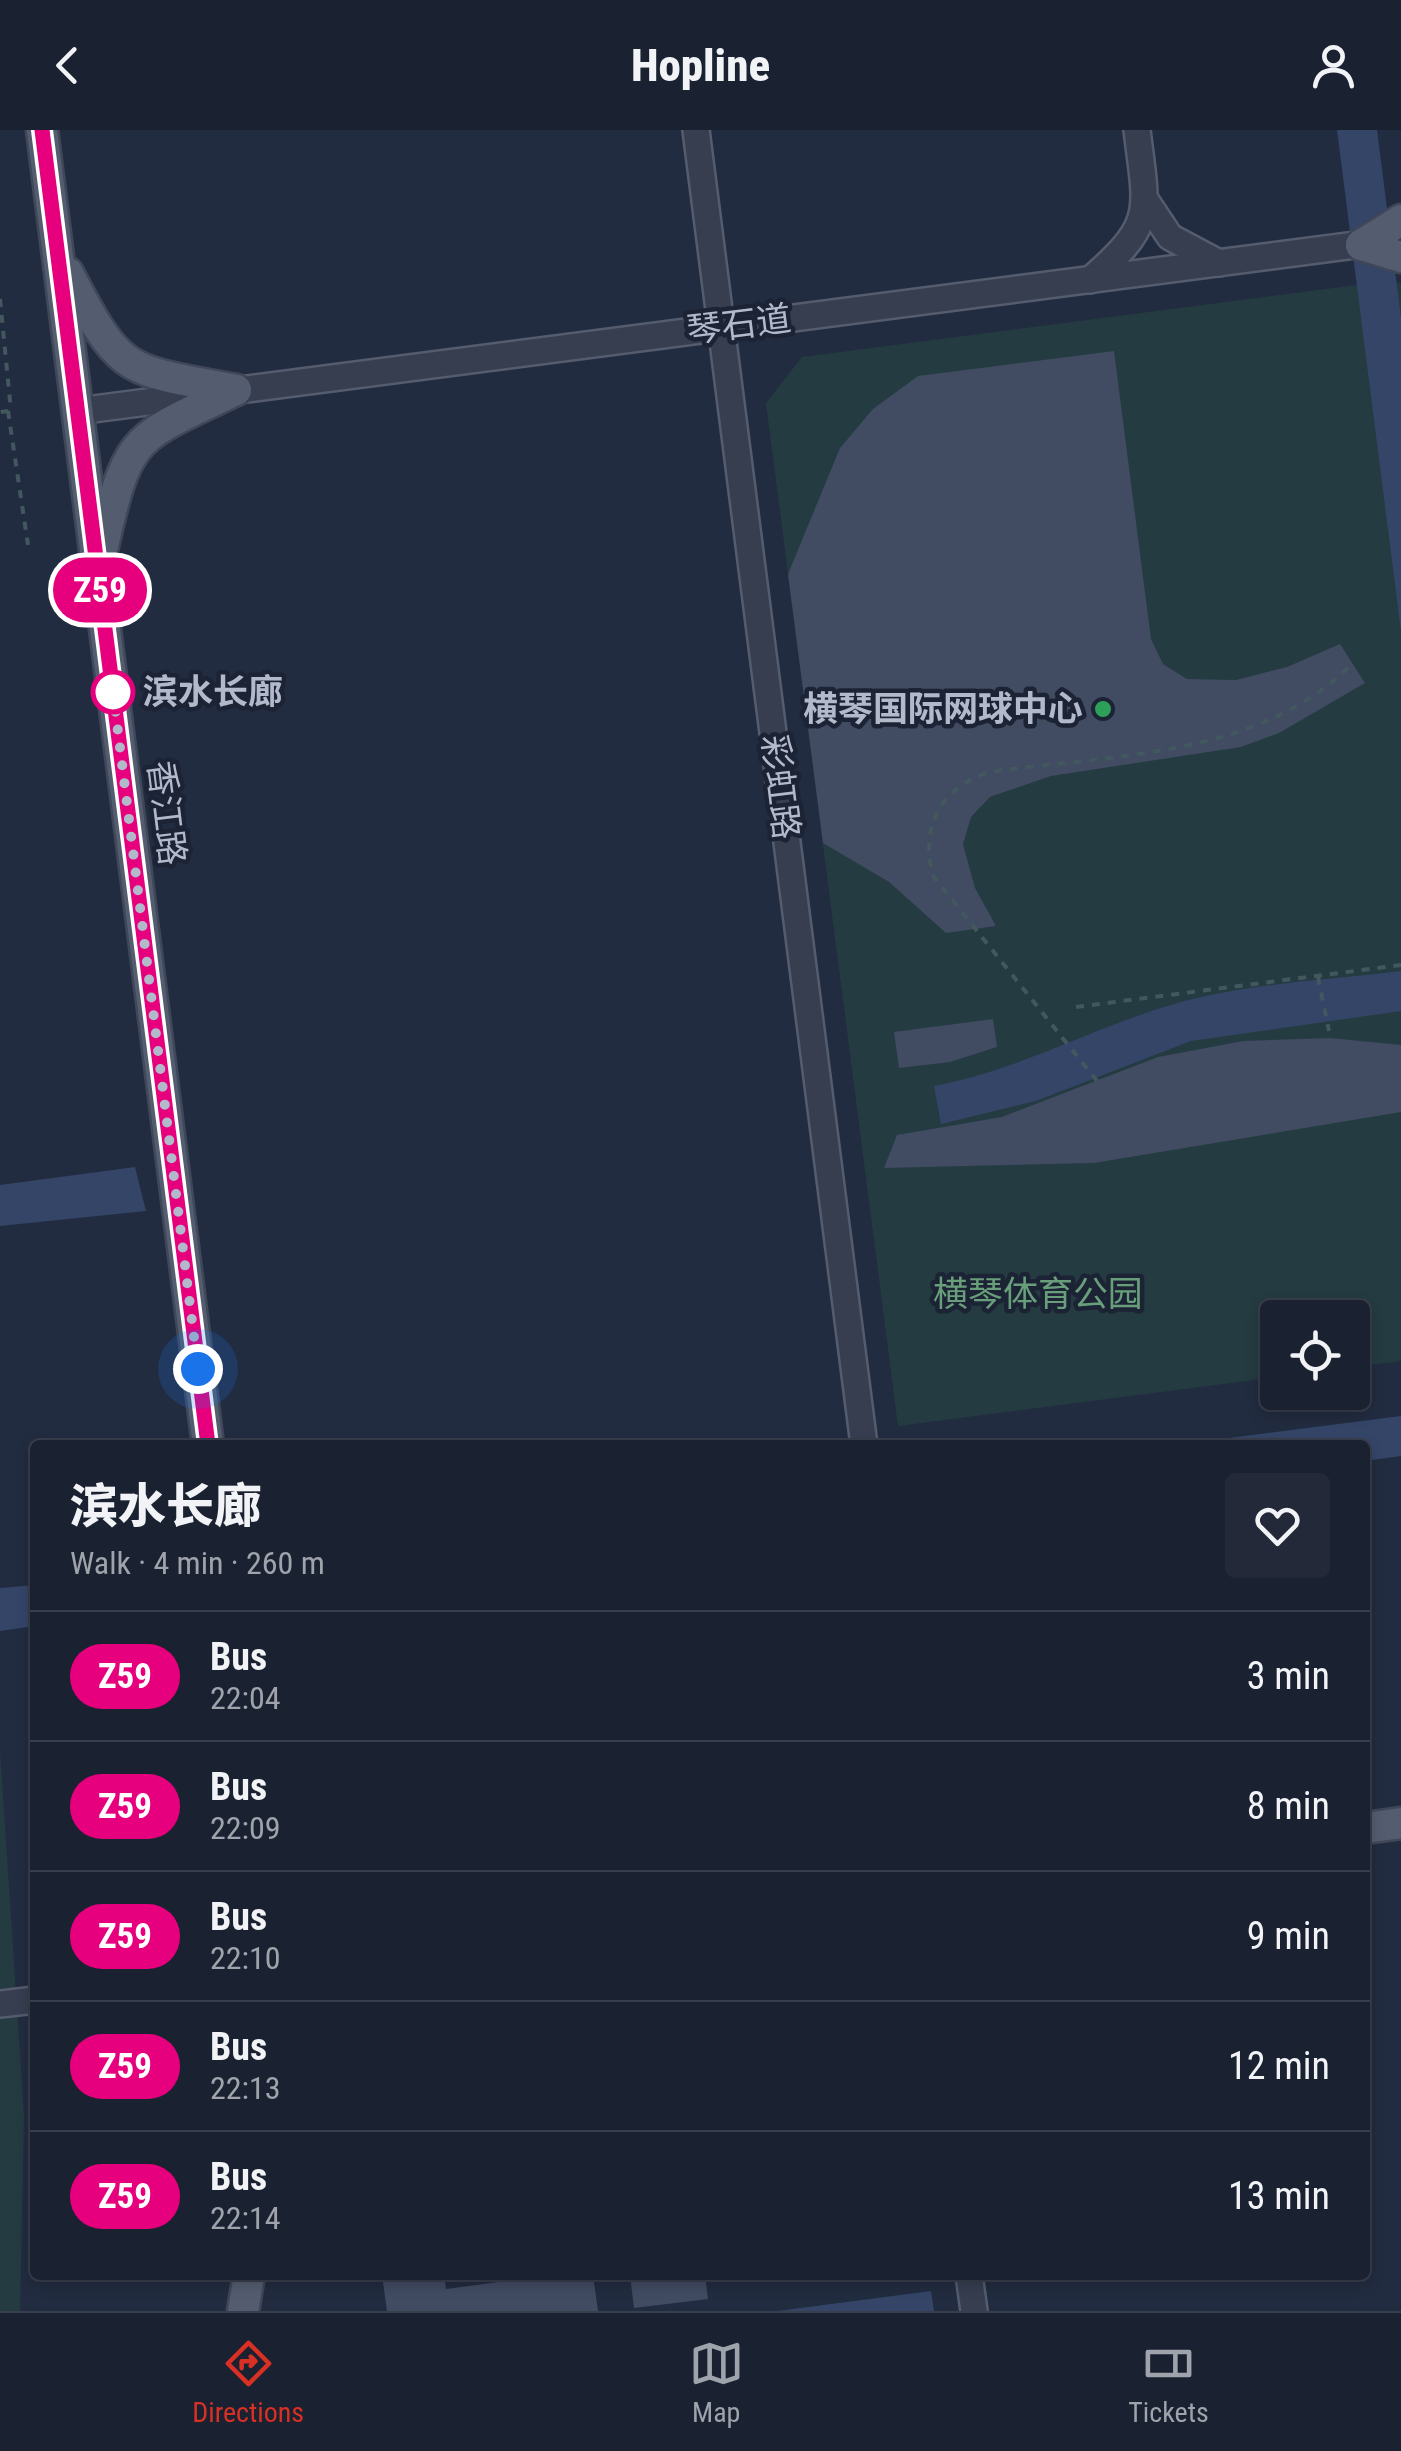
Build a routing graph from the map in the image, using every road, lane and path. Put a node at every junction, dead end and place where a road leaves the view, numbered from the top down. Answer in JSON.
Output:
{"nodes":[{"id":1,"x":42,"y":130,"type":"edge"},
{"id":2,"x":696,"y":130,"type":"edge"},
{"id":3,"x":1137,"y":130,"type":"edge"},
{"id":4,"x":1146,"y":201,"type":"junction"},
{"id":5,"x":1401,"y":220,"type":"edge"},
{"id":6,"x":1401,"y":240,"type":"edge"},
{"id":7,"x":1361,"y":244,"type":"junction"},
{"id":8,"x":58,"y":254,"type":"junction"},
{"id":9,"x":1401,"y":257,"type":"edge"},
{"id":10,"x":1219,"y":263,"type":"junction"},
{"id":11,"x":1090,"y":280,"type":"junction"},
{"id":12,"x":0,"y":299,"type":"edge"},
{"id":13,"x":721,"y":327,"type":"junction"},
{"id":14,"x":236,"y":390,"type":"junction"},
{"id":15,"x":8,"y":411,"type":"junction"},
{"id":16,"x":78,"y":411,"type":"junction"},
{"id":17,"x":0,"y":412,"type":"edge"},
{"id":18,"x":28,"y":544,"type":"dead end"},
{"id":19,"x":98,"y":569,"type":"junction"},
{"id":20,"x":1353,"y":663,"type":"dead end"},
{"id":21,"x":1401,"y":966,"type":"edge"},
{"id":22,"x":1318,"y":976,"type":"junction"},
{"id":23,"x":1076,"y":1007,"type":"dead end"},
{"id":24,"x":1329,"y":1031,"type":"dead end"},
{"id":25,"x":1097,"y":1081,"type":"dead end"},
{"id":26,"x":207,"y":1440,"type":"edge"},
{"id":27,"x":863,"y":1440,"type":"edge"},
{"id":28,"x":1401,"y":1823,"type":"edge"},
{"id":29,"x":1370,"y":1827,"type":"edge"},
{"id":30,"x":30,"y":2001,"type":"edge"},
{"id":31,"x":0,"y":2004,"type":"edge"},
{"id":32,"x":249,"y":2280,"type":"edge"},
{"id":33,"x":970,"y":2280,"type":"edge"},
{"id":34,"x":243,"y":2311,"type":"edge"},
{"id":35,"x":974,"y":2311,"type":"edge"}],
"edges":[{"from":1,"to":8,"type":"main road","name":"香江路"},
{"from":2,"to":13,"type":"street","name":"彩虹路"},
{"from":3,"to":4,"type":"street"},
{"from":4,"to":10,"type":"street"},
{"from":4,"to":11,"type":"street"},
{"from":5,"to":7,"type":"main road"},
{"from":6,"to":7,"type":"street","name":"琴石道"},
{"from":7,"to":9,"type":"main road"},
{"from":7,"to":10,"type":"street","name":"琴石道"},
{"from":8,"to":14,"type":"main road"},
{"from":8,"to":16,"type":"main road","name":"香江路"},
{"from":10,"to":11,"type":"street","name":"琴石道"},
{"from":11,"to":13,"type":"street","name":"琴石道"},
{"from":12,"to":15,"type":"path"},
{"from":13,"to":14,"type":"street","name":"琴石道"},
{"from":13,"to":27,"type":"street","name":"彩虹路"},
{"from":14,"to":16,"type":"street","name":"琴石道"},
{"from":14,"to":19,"type":"main road"},
{"from":15,"to":17,"type":"path"},
{"from":15,"to":18,"type":"path"},
{"from":16,"to":19,"type":"main road","name":"香江路"},
{"from":19,"to":26,"type":"main road","name":"香江路"},
{"from":20,"to":25,"type":"path"},
{"from":21,"to":22,"type":"path"},
{"from":22,"to":23,"type":"path"},
{"from":22,"to":24,"type":"path"},
{"from":28,"to":29,"type":"main road"},
{"from":30,"to":31,"type":"street"},
{"from":32,"to":34,"type":"main road"},
{"from":33,"to":35,"type":"street"}]}
